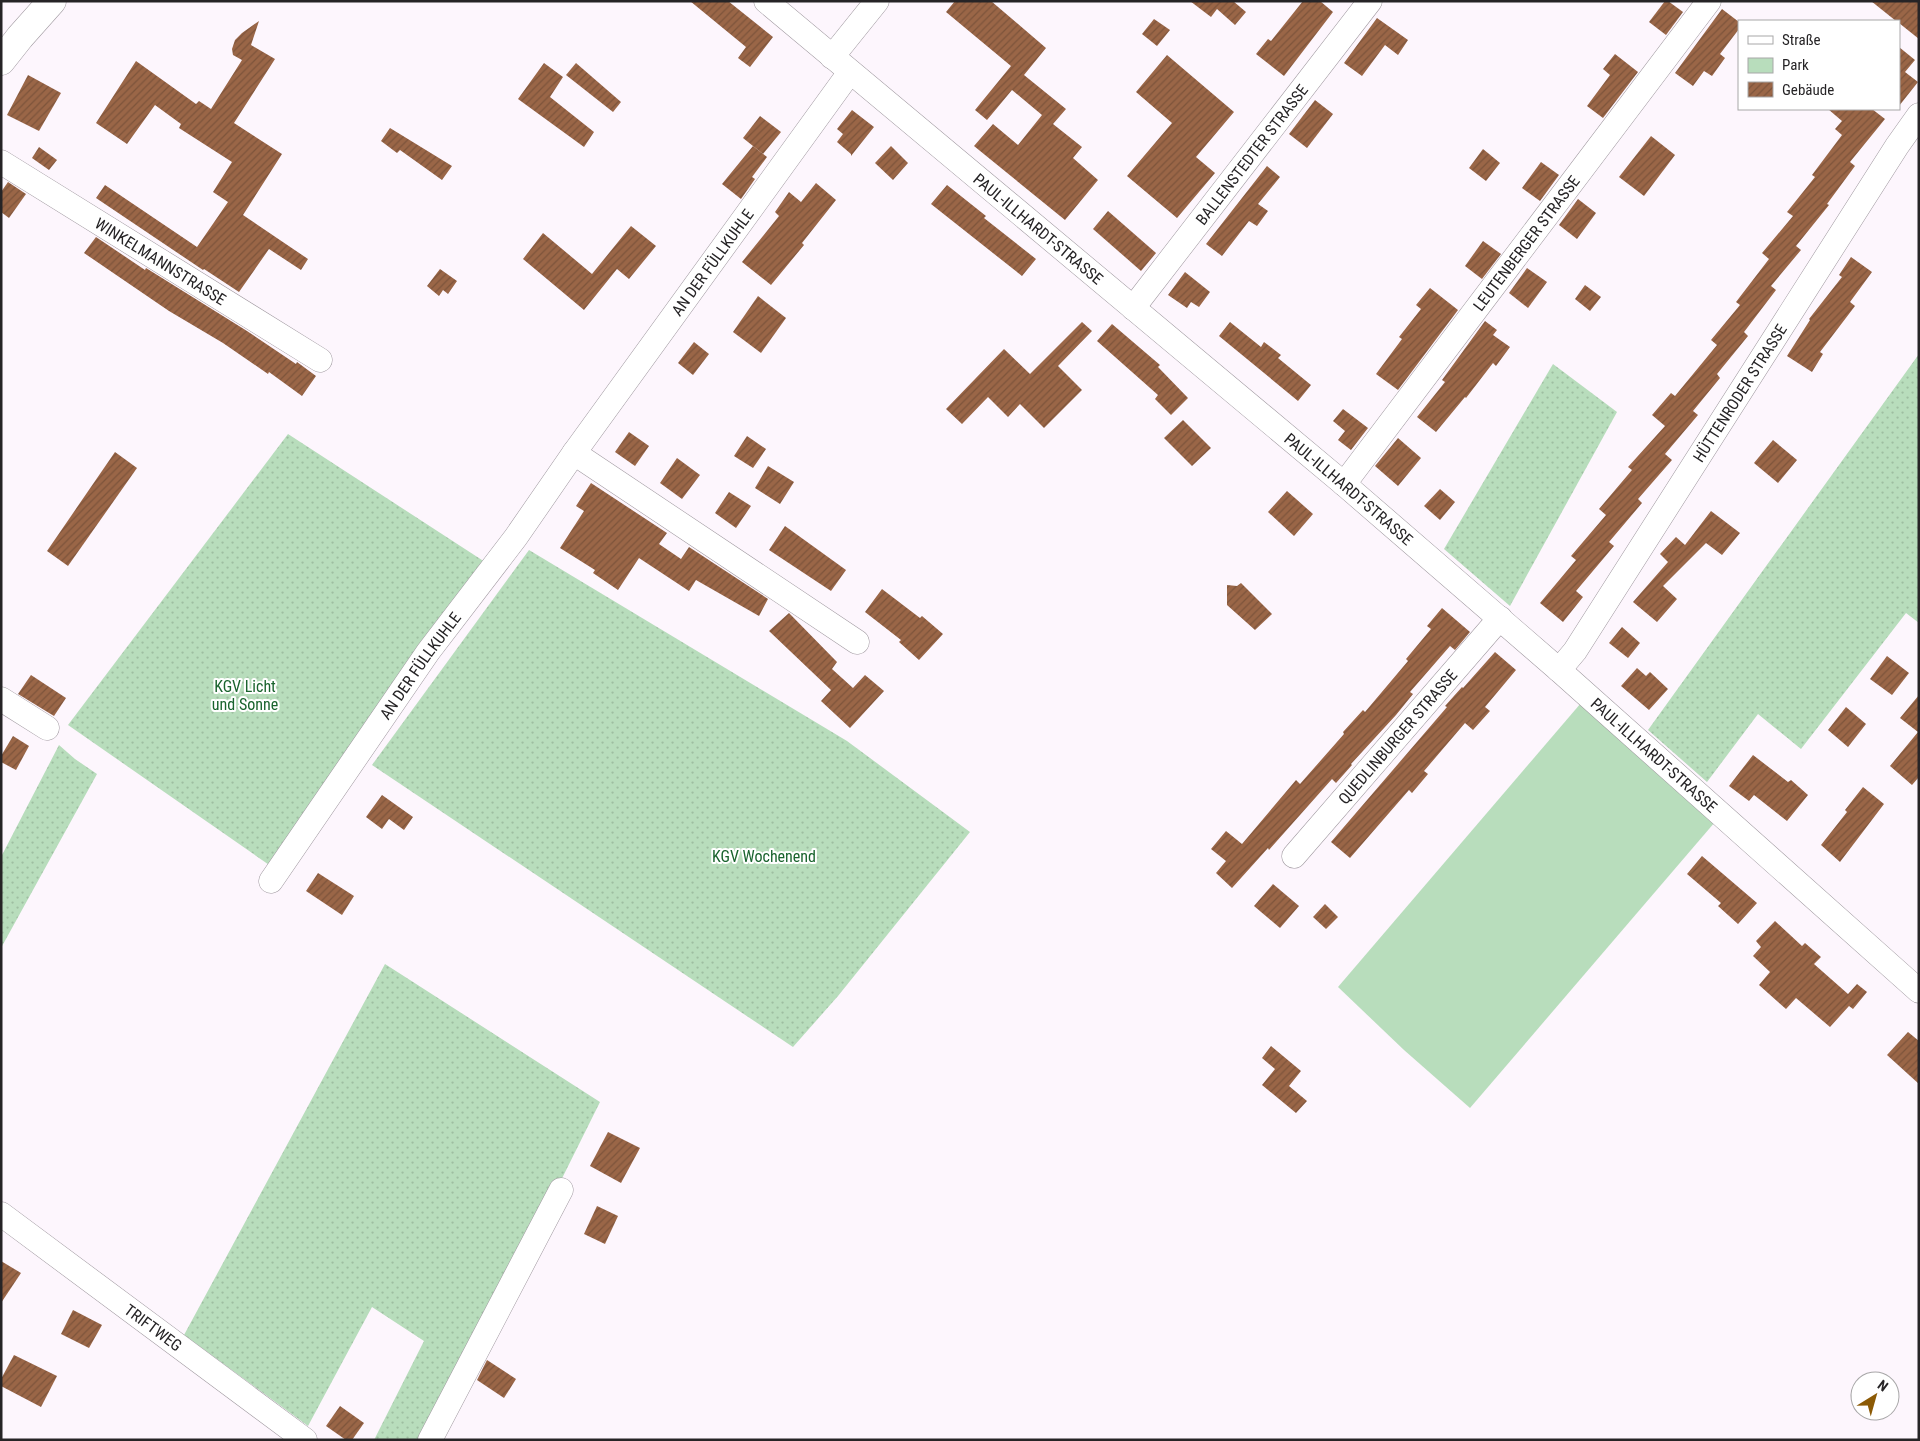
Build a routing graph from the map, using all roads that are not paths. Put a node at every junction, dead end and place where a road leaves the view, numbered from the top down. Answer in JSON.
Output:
{"nodes":[{"id":1,"x":52,"y":1,"type":"edge"},
{"id":2,"x":766,"y":1,"type":"edge"},
{"id":3,"x":877,"y":1,"type":"edge"},
{"id":4,"x":1370,"y":1,"type":"edge"},
{"id":5,"x":1709,"y":1,"type":"edge"},
{"id":6,"x":832,"y":57,"type":"junction"},
{"id":7,"x":1,"y":61,"type":"edge"},
{"id":8,"x":850,"y":72,"type":"junction"},
{"id":9,"x":1919,"y":115,"type":"edge"},
{"id":10,"x":1,"y":162,"type":"edge"},
{"id":11,"x":1133,"y":308,"type":"junction"},
{"id":12,"x":320,"y":360,"type":"dead end"},
{"id":13,"x":574,"y":453,"type":"junction"},
{"id":14,"x":1344,"y":484,"type":"junction"},
{"id":15,"x":1500,"y":618,"type":"junction"},
{"id":16,"x":857,"y":642,"type":"dead end"},
{"id":17,"x":1559,"y":670,"type":"junction"},
{"id":18,"x":1,"y":699,"type":"edge"},
{"id":19,"x":47,"y":728,"type":"dead end"},
{"id":20,"x":1294,"y":856,"type":"dead end"},
{"id":21,"x":271,"y":882,"type":"dead end"},
{"id":22,"x":1919,"y":991,"type":"edge"},
{"id":23,"x":561,"y":1190,"type":"dead end"},
{"id":24,"x":1,"y":1214,"type":"edge"},
{"id":25,"x":305,"y":1440,"type":"edge"},
{"id":26,"x":430,"y":1440,"type":"edge"}],
"edges":[{"from":1,"to":7,"type":"main road"},
{"from":2,"to":6,"type":"street","name":"PAUL-ILLHARDT-STRASSE"},
{"from":3,"to":6,"type":"street"},
{"from":4,"to":11,"type":"street","name":"BALLENSTEDTER STRASSE"},
{"from":5,"to":14,"type":"street","name":"LEUTENBERGER STRASSE"},
{"from":6,"to":8,"type":"street","name":"PAUL-ILLHARDT-STRASSE"},
{"from":8,"to":11,"type":"street","name":"PAUL-ILLHARDT-STRASSE"},
{"from":8,"to":13,"type":"street","name":"AN DER FÜLLKUHLE"},
{"from":9,"to":17,"type":"street","name":"HÜTTENRODER STRASSE"},
{"from":10,"to":12,"type":"street","name":"WINKELMANNSTRASSE"},
{"from":11,"to":14,"type":"street","name":"PAUL-ILLHARDT-STRASSE"},
{"from":13,"to":16,"type":"street"},
{"from":13,"to":21,"type":"street","name":"AN DER FÜLLKUHLE"},
{"from":14,"to":15,"type":"street","name":"PAUL-ILLHARDT-STRASSE"},
{"from":15,"to":17,"type":"street","name":"PAUL-ILLHARDT-STRASSE"},
{"from":15,"to":20,"type":"street","name":"QUEDLINBURGER STRASSE"},
{"from":17,"to":22,"type":"street","name":"PAUL-ILLHARDT-STRASSE"},
{"from":18,"to":19,"type":"street"},
{"from":23,"to":26,"type":"street"},
{"from":24,"to":25,"type":"street","name":"TRIFTWEG"}]}
